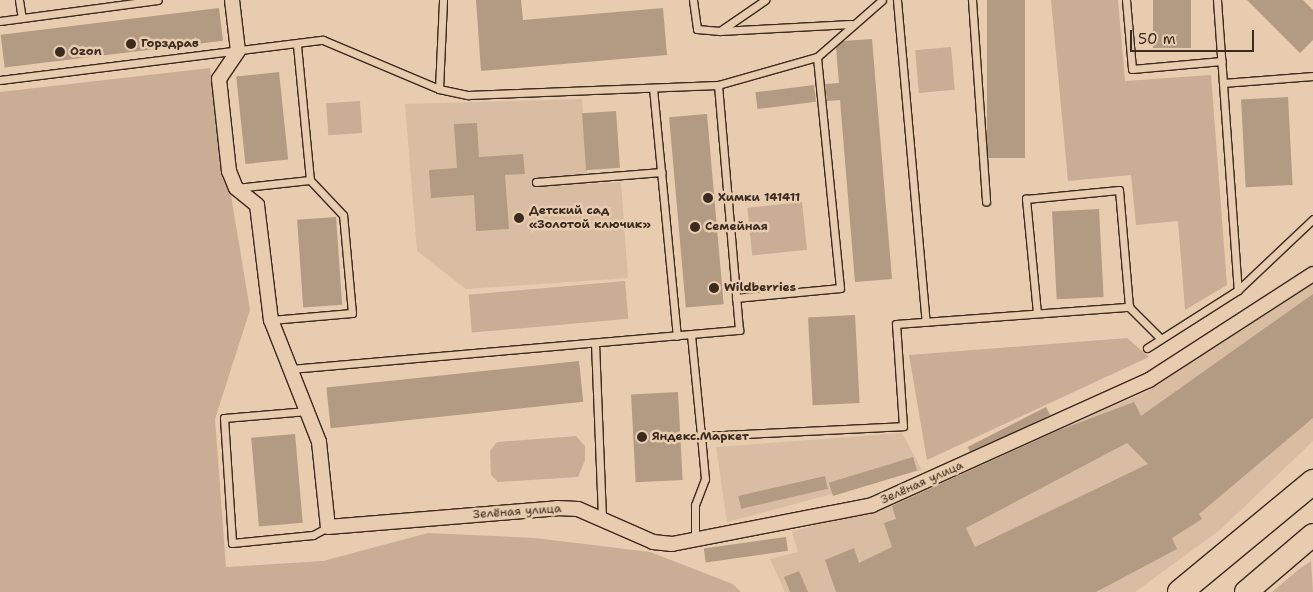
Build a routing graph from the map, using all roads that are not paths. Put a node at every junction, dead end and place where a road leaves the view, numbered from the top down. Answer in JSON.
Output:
{"nodes":[{"id":1,"x":19,"y":0,"type":"edge"},
{"id":2,"x":158,"y":0,"type":"edge"},
{"id":3,"x":232,"y":0,"type":"edge"},
{"id":4,"x":444,"y":0,"type":"edge"},
{"id":5,"x":693,"y":0,"type":"edge"},
{"id":6,"x":765,"y":0,"type":"edge"},
{"id":7,"x":882,"y":0,"type":"edge"},
{"id":8,"x":897,"y":0,"type":"edge"},
{"id":9,"x":972,"y":0,"type":"edge"},
{"id":10,"x":1126,"y":0,"type":"edge"},
{"id":11,"x":1217,"y":0,"type":"edge"},
{"id":12,"x":22,"y":18,"type":"junction"},
{"id":13,"x":0,"y":21,"type":"edge"},
{"id":14,"x":851,"y":24,"type":"junction"},
{"id":15,"x":720,"y":31,"type":"junction"},
{"id":16,"x":297,"y":44,"type":"junction"},
{"id":17,"x":238,"y":51,"type":"junction"},
{"id":18,"x":817,"y":56,"type":"junction"},
{"id":19,"x":1222,"y":61,"type":"junction"},
{"id":20,"x":1313,"y":76,"type":"edge"},
{"id":21,"x":0,"y":80,"type":"edge"},
{"id":22,"x":1223,"y":83,"type":"junction"},
{"id":23,"x":718,"y":85,"type":"junction"},
{"id":24,"x":653,"y":88,"type":"junction"},
{"id":25,"x":439,"y":89,"type":"junction"},
{"id":26,"x":662,"y":172,"type":"junction"},
{"id":27,"x":310,"y":180,"type":"junction"},
{"id":28,"x":536,"y":182,"type":"dead end"},
{"id":29,"x":236,"y":188,"type":"junction"},
{"id":30,"x":986,"y":202,"type":"dead end"},
{"id":31,"x":1313,"y":219,"type":"edge"},
{"id":32,"x":1313,"y":274,"type":"edge"},
{"id":33,"x":1238,"y":290,"type":"junction"},
{"id":34,"x":736,"y":298,"type":"junction"},
{"id":35,"x":1129,"y":307,"type":"junction"},
{"id":36,"x":1037,"y":314,"type":"junction"},
{"id":37,"x":271,"y":320,"type":"junction"},
{"id":38,"x":926,"y":322,"type":"junction"},
{"id":39,"x":691,"y":335,"type":"junction"},
{"id":40,"x":677,"y":336,"type":"junction"},
{"id":41,"x":1162,"y":340,"type":"junction"},
{"id":42,"x":594,"y":343,"type":"junction"},
{"id":43,"x":1147,"y":348,"type":"dead end"},
{"id":44,"x":291,"y":369,"type":"junction"},
{"id":45,"x":307,"y":411,"type":"junction"},
{"id":46,"x":701,"y":436,"type":"junction"},
{"id":47,"x":1313,"y":482,"type":"edge"},
{"id":48,"x":602,"y":517,"type":"junction"},
{"id":49,"x":328,"y":527,"type":"junction"},
{"id":50,"x":1308,"y":539,"type":"edge"},
{"id":51,"x":695,"y":540,"type":"junction"},
{"id":52,"x":1180,"y":592,"type":"edge"},
{"id":53,"x":1246,"y":592,"type":"edge"}],
"edges":[{"from":1,"to":12,"type":"lane"},
{"from":2,"to":12,"type":"lane"},
{"from":3,"to":17,"type":"street"},
{"from":4,"to":25,"type":"lane"},
{"from":5,"to":15,"type":"lane"},
{"from":6,"to":15,"type":"lane"},
{"from":7,"to":14,"type":"lane"},
{"from":8,"to":38,"type":"lane"},
{"from":9,"to":30,"type":"lane"},
{"from":10,"to":19,"type":"lane"},
{"from":11,"to":19,"type":"lane"},
{"from":12,"to":13,"type":"lane"},
{"from":14,"to":15,"type":"lane"},
{"from":14,"to":18,"type":"lane"},
{"from":16,"to":17,"type":"lane"},
{"from":16,"to":25,"type":"lane"},
{"from":16,"to":27,"type":"lane"},
{"from":17,"to":21,"type":"lane"},
{"from":17,"to":29,"type":"street"},
{"from":18,"to":23,"type":"lane"},
{"from":18,"to":34,"type":"lane"},
{"from":19,"to":22,"type":"lane"},
{"from":20,"to":22,"type":"lane"},
{"from":22,"to":33,"type":"lane"},
{"from":23,"to":24,"type":"lane"},
{"from":23,"to":34,"type":"lane"},
{"from":24,"to":25,"type":"lane"},
{"from":24,"to":26,"type":"lane"},
{"from":26,"to":28,"type":"lane"},
{"from":26,"to":40,"type":"lane"},
{"from":27,"to":29,"type":"lane"},
{"from":27,"to":37,"type":"lane"},
{"from":29,"to":37,"type":"street"},
{"from":31,"to":33,"type":"lane"},
{"from":32,"to":51,"type":"street","name":"Зелёная улица"},
{"from":33,"to":41,"type":"lane"},
{"from":34,"to":39,"type":"lane"},
{"from":35,"to":36,"type":"lane"},
{"from":35,"to":36,"type":"lane"},
{"from":35,"to":41,"type":"lane"},
{"from":36,"to":38,"type":"lane"},
{"from":37,"to":44,"type":"street"},
{"from":38,"to":46,"type":"lane"},
{"from":39,"to":40,"type":"lane"},
{"from":39,"to":46,"type":"lane"},
{"from":40,"to":42,"type":"lane"},
{"from":41,"to":43,"type":"lane"},
{"from":42,"to":44,"type":"lane"},
{"from":42,"to":48,"type":"lane"},
{"from":44,"to":45,"type":"street"},
{"from":45,"to":49,"type":"street"},
{"from":45,"to":49,"type":"lane"},
{"from":46,"to":51,"type":"lane"},
{"from":47,"to":52,"type":"highway"},
{"from":48,"to":49,"type":"street","name":"Зелёная улица"},
{"from":48,"to":51,"type":"street","name":"Зелёная улица"},
{"from":50,"to":53,"type":"main road"}]}
